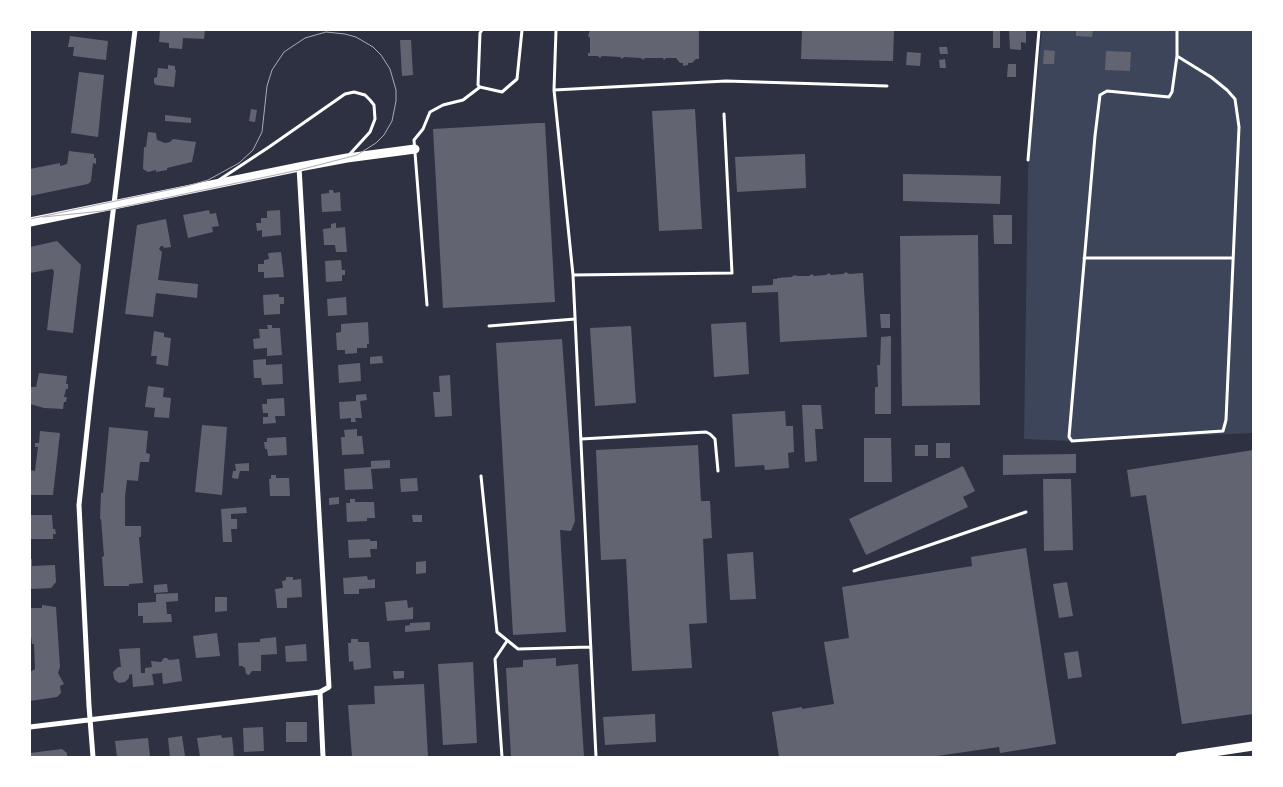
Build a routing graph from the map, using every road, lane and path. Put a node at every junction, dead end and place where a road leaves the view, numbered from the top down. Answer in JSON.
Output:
{"nodes":[{"id":1,"x":135,"y":30,"type":"edge"},
{"id":2,"x":482,"y":30,"type":"edge"},
{"id":3,"x":522,"y":30,"type":"edge"},
{"id":4,"x":556,"y":30,"type":"edge"},
{"id":5,"x":1039,"y":30,"type":"edge"},
{"id":6,"x":1177,"y":30,"type":"edge"},
{"id":7,"x":1177,"y":56,"type":"junction"},
{"id":8,"x":887,"y":86,"type":"dead end"},
{"id":9,"x":480,"y":87,"type":"junction"},
{"id":10,"x":554,"y":90,"type":"junction"},
{"id":11,"x":724,"y":114,"type":"dead end"},
{"id":12,"x":415,"y":149,"type":"junction"},
{"id":13,"x":347,"y":158,"type":"junction"},
{"id":14,"x":1028,"y":160,"type":"dead end"},
{"id":15,"x":299,"y":167,"type":"junction"},
{"id":16,"x":214,"y":183,"type":"junction"},
{"id":17,"x":114,"y":205,"type":"junction"},
{"id":18,"x":30,"y":222,"type":"edge"},
{"id":19,"x":1084,"y":258,"type":"junction"},
{"id":20,"x":1233,"y":258,"type":"junction"},
{"id":21,"x":573,"y":275,"type":"junction"},
{"id":22,"x":427,"y":305,"type":"dead end"},
{"id":23,"x":575,"y":318,"type":"junction"},
{"id":24,"x":489,"y":326,"type":"dead end"},
{"id":25,"x":581,"y":439,"type":"junction"},
{"id":26,"x":718,"y":471,"type":"dead end"},
{"id":27,"x":481,"y":476,"type":"dead end"},
{"id":28,"x":1026,"y":512,"type":"dead end"},
{"id":29,"x":854,"y":571,"type":"dead end"},
{"id":30,"x":508,"y":641,"type":"junction"},
{"id":31,"x":590,"y":647,"type":"junction"},
{"id":32,"x":320,"y":692,"type":"junction"},
{"id":33,"x":90,"y":720,"type":"junction"},
{"id":34,"x":30,"y":727,"type":"edge"},
{"id":35,"x":1253,"y":746,"type":"edge"},
{"id":36,"x":93,"y":757,"type":"edge"},
{"id":37,"x":323,"y":757,"type":"edge"},
{"id":38,"x":502,"y":757,"type":"edge"},
{"id":39,"x":596,"y":757,"type":"edge"},
{"id":40,"x":1180,"y":757,"type":"edge"}],
"edges":[{"from":1,"to":17,"type":"street"},
{"from":2,"to":9,"type":"lane"},
{"from":3,"to":9,"type":"lane"},
{"from":4,"to":10,"type":"lane"},
{"from":5,"to":14,"type":"lane"},
{"from":6,"to":7,"type":"lane"},
{"from":7,"to":19,"type":"lane"},
{"from":7,"to":20,"type":"lane"},
{"from":8,"to":10,"type":"lane"},
{"from":9,"to":12,"type":"lane"},
{"from":10,"to":21,"type":"lane"},
{"from":11,"to":21,"type":"lane"},
{"from":12,"to":13,"type":"street"},
{"from":12,"to":22,"type":"lane"},
{"from":13,"to":15,"type":"street"},
{"from":13,"to":16,"type":"lane"},
{"from":15,"to":16,"type":"street"},
{"from":15,"to":32,"type":"street"},
{"from":16,"to":17,"type":"street"},
{"from":17,"to":18,"type":"street"},
{"from":17,"to":33,"type":"street"},
{"from":19,"to":20,"type":"lane"},
{"from":19,"to":20,"type":"lane"},
{"from":21,"to":23,"type":"lane"},
{"from":23,"to":24,"type":"lane"},
{"from":23,"to":25,"type":"lane"},
{"from":25,"to":26,"type":"lane"},
{"from":25,"to":31,"type":"lane"},
{"from":27,"to":30,"type":"lane"},
{"from":28,"to":29,"type":"lane"},
{"from":30,"to":31,"type":"lane"},
{"from":30,"to":38,"type":"lane"},
{"from":31,"to":39,"type":"lane"},
{"from":32,"to":33,"type":"street"},
{"from":32,"to":37,"type":"street"},
{"from":33,"to":34,"type":"street"},
{"from":33,"to":36,"type":"street"},
{"from":35,"to":40,"type":"street"}]}
